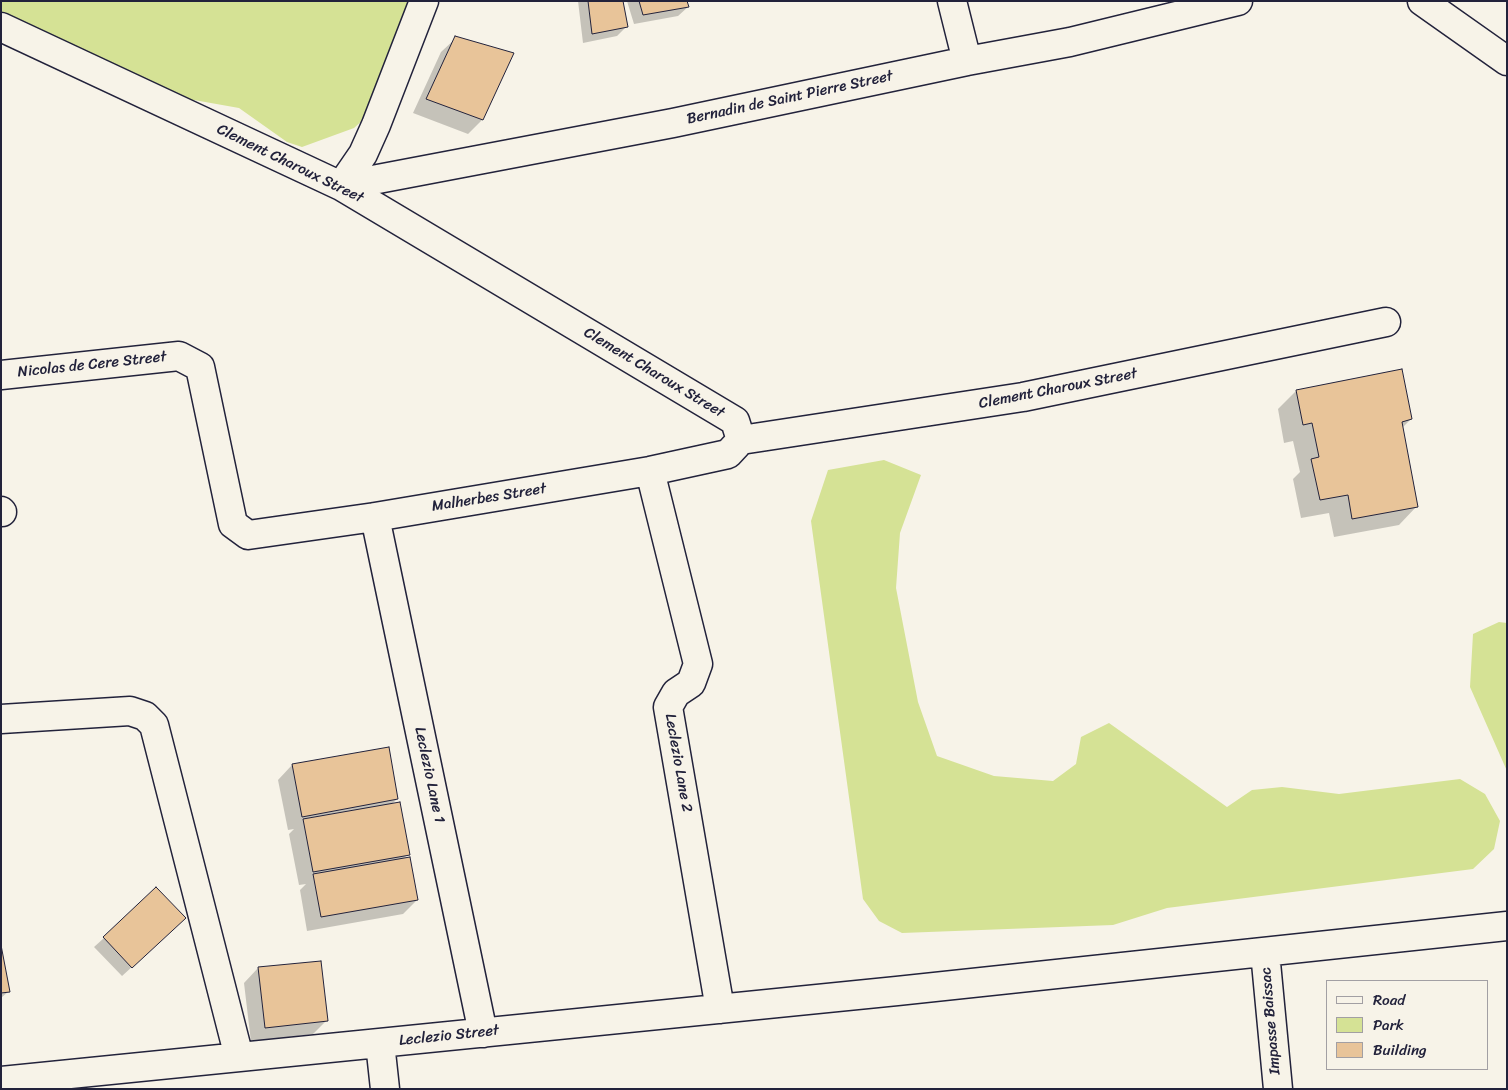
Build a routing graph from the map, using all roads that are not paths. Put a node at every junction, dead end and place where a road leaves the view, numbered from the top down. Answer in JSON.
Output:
{"nodes":[{"id":1,"x":424,"y":1,"type":"edge"},
{"id":2,"x":952,"y":1,"type":"edge"},
{"id":3,"x":1238,"y":1,"type":"edge"},
{"id":4,"x":1422,"y":1,"type":"edge"},
{"id":5,"x":1173,"y":8,"type":"edge"},
{"id":6,"x":1,"y":27,"type":"edge"},
{"id":7,"x":967,"y":61,"type":"junction"},
{"id":8,"x":1507,"y":62,"type":"edge"},
{"id":9,"x":341,"y":186,"type":"junction"},
{"id":10,"x":1386,"y":322,"type":"dead end"},
{"id":11,"x":1,"y":375,"type":"edge"},
{"id":12,"x":741,"y":440,"type":"junction"},
{"id":13,"x":650,"y":472,"type":"junction"},
{"id":14,"x":375,"y":517,"type":"junction"},
{"id":15,"x":232,"y":524,"type":"joint"},
{"id":16,"x":1,"y":719,"type":"edge"},
{"id":17,"x":1507,"y":926,"type":"edge"},
{"id":18,"x":1265,"y":952,"type":"junction"},
{"id":19,"x":720,"y":1009,"type":"junction"},
{"id":20,"x":483,"y":1033,"type":"junction"},
{"id":21,"x":380,"y":1043,"type":"junction"},
{"id":22,"x":239,"y":1057,"type":"junction"},
{"id":23,"x":1,"y":1081,"type":"edge"},
{"id":24,"x":384,"y":1089,"type":"edge"},
{"id":25,"x":1278,"y":1089,"type":"edge"}],
"edges":[{"from":1,"to":9,"type":"street"},
{"from":2,"to":7,"type":"street"},
{"from":3,"to":5,"type":"street","name":"Bernadin de Saint Pierre Street"},
{"from":4,"to":8,"type":"street"},
{"from":5,"to":7,"type":"street","name":"Bernadin de Saint Pierre Street"},
{"from":6,"to":9,"type":"street","name":"Clement Charoux Street"},
{"from":7,"to":9,"type":"street","name":"Bernadin de Saint Pierre Street"},
{"from":9,"to":12,"type":"street","name":"Clement Charoux Street"},
{"from":10,"to":12,"type":"street","name":"Clement Charoux Street"},
{"from":11,"to":15,"type":"street","name":"Nicolas de Cere Street"},
{"from":12,"to":13,"type":"street","name":"Malherbes Street"},
{"from":13,"to":14,"type":"street","name":"Malherbes Street"},
{"from":13,"to":19,"type":"street","name":"Leclezio Lane 2"},
{"from":14,"to":15,"type":"street","name":"Malherbes Street"},
{"from":14,"to":20,"type":"street","name":"Leclezio Lane 1"},
{"from":16,"to":22,"type":"street"},
{"from":17,"to":18,"type":"street","name":"Leclezio Street"},
{"from":18,"to":19,"type":"street","name":"Leclezio Street"},
{"from":18,"to":25,"type":"street","name":"Impasse Baissac"},
{"from":19,"to":20,"type":"street","name":"Leclezio Street"},
{"from":20,"to":21,"type":"street","name":"Leclezio Street"},
{"from":21,"to":22,"type":"street","name":"Leclezio Street"},
{"from":21,"to":24,"type":"street"},
{"from":22,"to":23,"type":"street","name":"Leclezio Street"}]}
